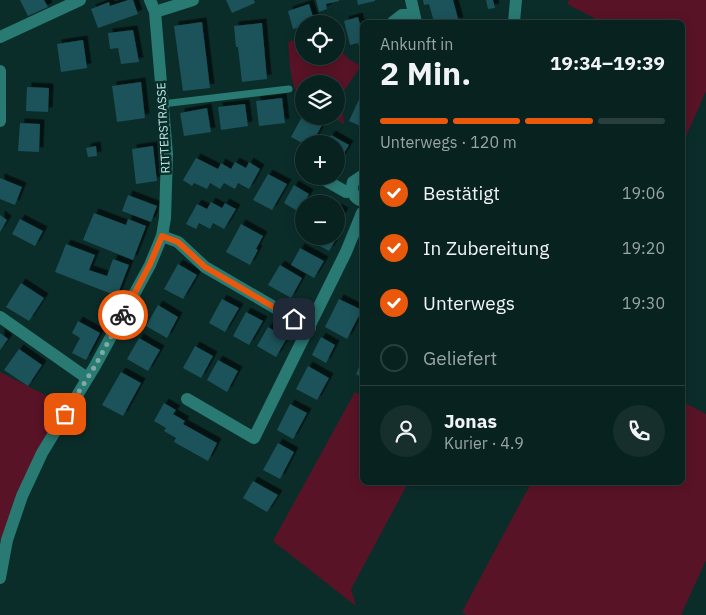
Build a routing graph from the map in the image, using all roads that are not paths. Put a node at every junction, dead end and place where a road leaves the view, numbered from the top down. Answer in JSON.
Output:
{"nodes":[{"id":1,"x":80,"y":0,"type":"edge"},
{"id":2,"x":193,"y":0,"type":"edge"},
{"id":3,"x":411,"y":0,"type":"edge"},
{"id":4,"x":516,"y":0,"type":"edge"},
{"id":5,"x":153,"y":6,"type":"edge"},
{"id":6,"x":415,"y":19,"type":"edge"},
{"id":7,"x":396,"y":20,"type":"edge"},
{"id":8,"x":514,"y":20,"type":"edge"},
{"id":9,"x":0,"y":37,"type":"edge"},
{"id":10,"x":0,"y":71,"type":"edge"},
{"id":11,"x":289,"y":89,"type":"dead end"},
{"id":12,"x":162,"y":104,"type":"junction"},
{"id":13,"x":0,"y":121,"type":"edge"},
{"id":14,"x":360,"y":178,"type":"edge"},
{"id":15,"x":334,"y":185,"type":"edge"},
{"id":16,"x":352,"y":190,"type":"junction"},
{"id":17,"x":360,"y":200,"type":"edge"},
{"id":18,"x":360,"y":219,"type":"edge"},
{"id":19,"x":162,"y":236,"type":"junction"},
{"id":20,"x":0,"y":317,"type":"edge"},
{"id":21,"x":310,"y":328,"type":"junction"},
{"id":22,"x":87,"y":378,"type":"junction"},
{"id":23,"x":187,"y":399,"type":"dead end"},
{"id":24,"x":0,"y":578,"type":"edge"}],
"edges":[{"from":1,"to":9,"type":"street"},
{"from":2,"to":5,"type":"street"},
{"from":3,"to":6,"type":"street"},
{"from":4,"to":8,"type":"street"},
{"from":5,"to":12,"type":"street","name":"RITTERSTRASSE"},
{"from":6,"to":7,"type":"street"},
{"from":10,"to":13,"type":"street"},
{"from":11,"to":12,"type":"lane"},
{"from":12,"to":19,"type":"street","name":"RITTERSTRASSE"},
{"from":14,"to":16,"type":"street"},
{"from":15,"to":16,"type":"street"},
{"from":16,"to":17,"type":"street"},
{"from":18,"to":21,"type":"street"},
{"from":19,"to":21,"type":"street"},
{"from":19,"to":22,"type":"street","name":"RITTERSTRASSE"},
{"from":20,"to":22,"type":"street"},
{"from":21,"to":23,"type":"street"},
{"from":22,"to":24,"type":"street","name":"RITTERSTRASSE"}]}
